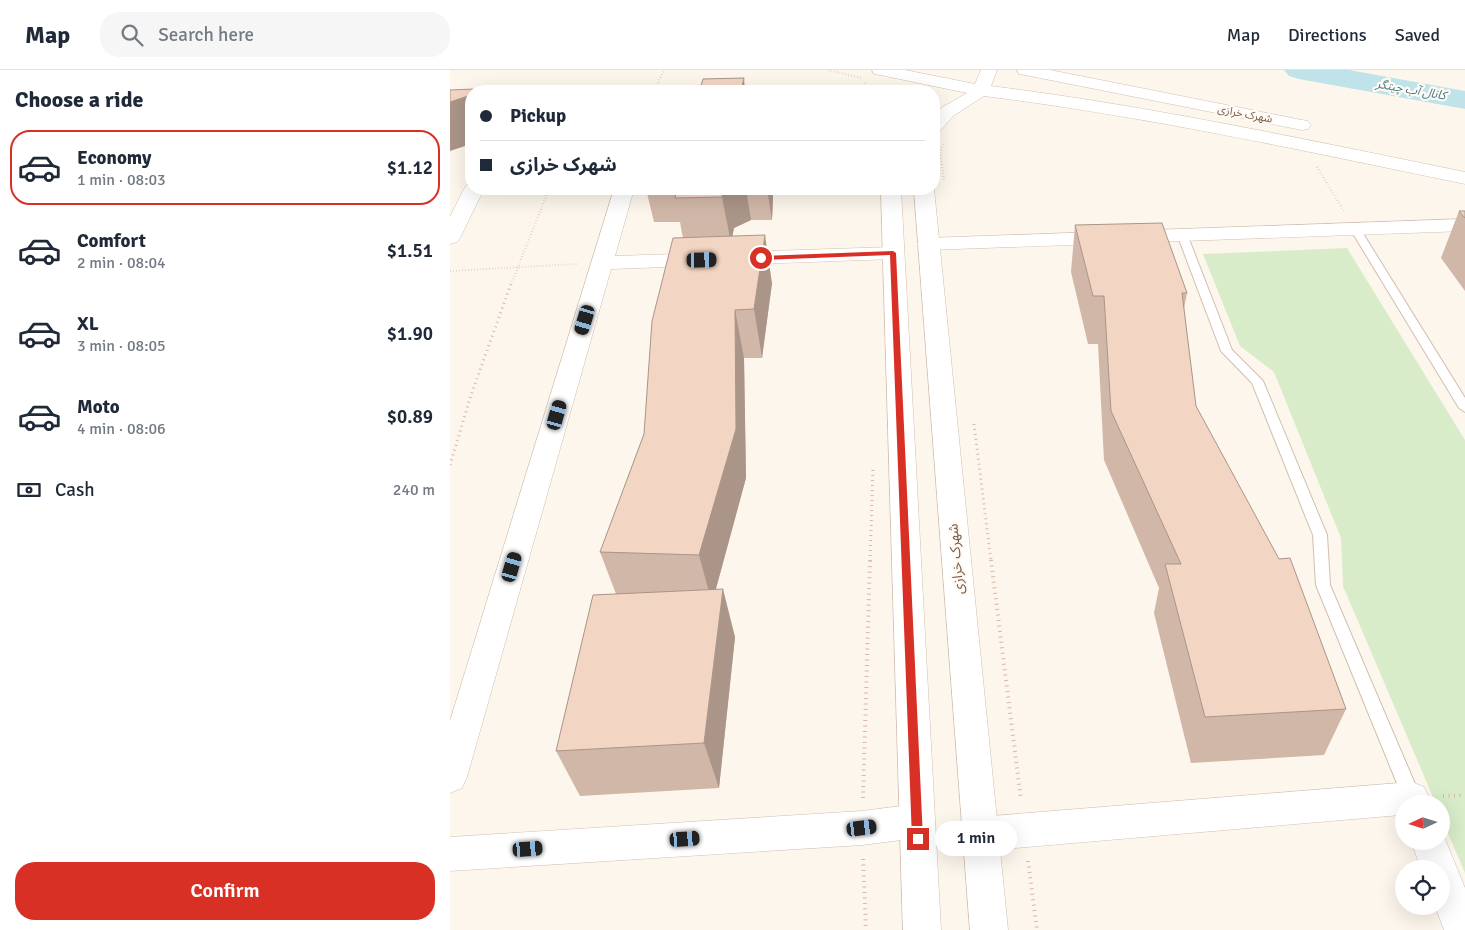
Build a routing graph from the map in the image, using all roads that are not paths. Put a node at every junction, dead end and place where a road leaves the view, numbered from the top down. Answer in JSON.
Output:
{"nodes":[{"id":1,"x":989,"y":70,"type":"edge"},
{"id":2,"x":1026,"y":70,"type":"edge"},
{"id":3,"x":885,"y":77,"type":"edge"},
{"id":4,"x":979,"y":90,"type":"junction"},
{"id":5,"x":940,"y":109,"type":"edge"},
{"id":6,"x":1320,"y":129,"type":"dead end"},
{"id":7,"x":1465,"y":178,"type":"edge"},
{"id":8,"x":471,"y":195,"type":"edge"},
{"id":9,"x":622,"y":195,"type":"edge"},
{"id":10,"x":890,"y":195,"type":"edge"},
{"id":11,"x":933,"y":195,"type":"edge"},
{"id":12,"x":1465,"y":225,"type":"edge"},
{"id":13,"x":1354,"y":228,"type":"junction"},
{"id":14,"x":1182,"y":234,"type":"junction"},
{"id":15,"x":450,"y":238,"type":"edge"},
{"id":16,"x":928,"y":244,"type":"junction"},
{"id":17,"x":893,"y":253,"type":"junction"},
{"id":18,"x":602,"y":263,"type":"junction"},
{"id":19,"x":1465,"y":408,"type":"edge"},
{"id":20,"x":450,"y":777,"type":"edge"},
{"id":21,"x":1411,"y":795,"type":"edge"},
{"id":22,"x":1395,"y":802,"type":"edge"},
{"id":23,"x":917,"y":821,"type":"junction"},
{"id":24,"x":980,"y":834,"type":"junction"},
{"id":25,"x":450,"y":854,"type":"edge"},
{"id":26,"x":1450,"y":897,"type":"edge"},
{"id":27,"x":922,"y":930,"type":"edge"},
{"id":28,"x":989,"y":930,"type":"edge"},
{"id":29,"x":1463,"y":930,"type":"edge"}],
"edges":[{"from":1,"to":4,"type":"street"},
{"from":2,"to":6,"type":"street","name":"شهرک خرازی"},
{"from":3,"to":4,"type":"street"},
{"from":4,"to":5,"type":"street"},
{"from":4,"to":7,"type":"street"},
{"from":8,"to":15,"type":"street"},
{"from":9,"to":18,"type":"street"},
{"from":10,"to":17,"type":"street"},
{"from":11,"to":16,"type":"street","name":"شهرک خرازی"},
{"from":12,"to":13,"type":"street"},
{"from":13,"to":14,"type":"street"},
{"from":13,"to":19,"type":"lane"},
{"from":14,"to":16,"type":"street"},
{"from":14,"to":21,"type":"lane"},
{"from":16,"to":24,"type":"street","name":"شهرک خرازی"},
{"from":17,"to":18,"type":"street"},
{"from":17,"to":23,"type":"street"},
{"from":18,"to":20,"type":"street"},
{"from":22,"to":24,"type":"street"},
{"from":23,"to":25,"type":"street"},
{"from":23,"to":27,"type":"street"},
{"from":24,"to":28,"type":"street","name":"شهرک خرازی"},
{"from":26,"to":29,"type":"street"}]}
